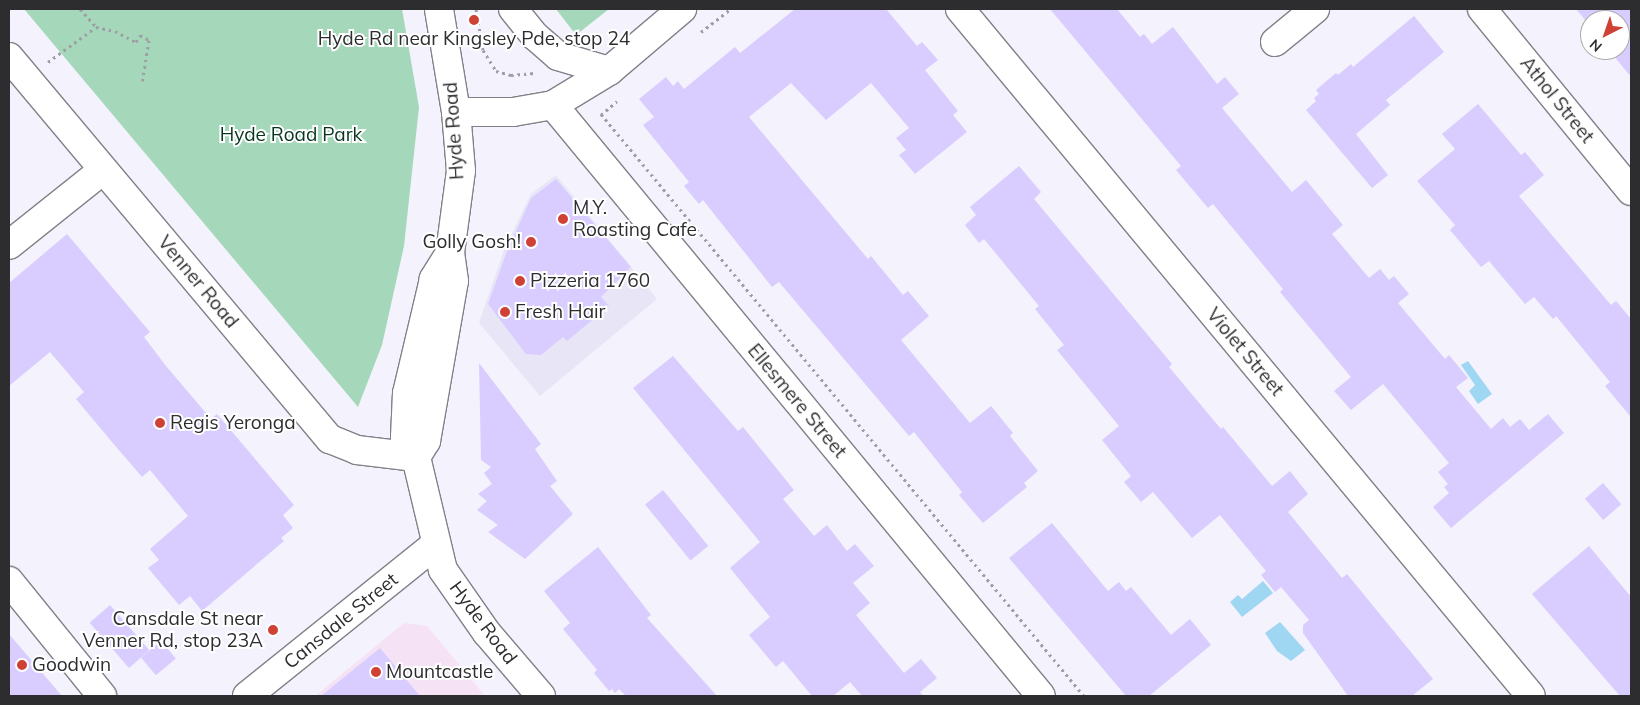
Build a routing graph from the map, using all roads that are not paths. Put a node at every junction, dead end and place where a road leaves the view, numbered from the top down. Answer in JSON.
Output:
{"nodes":[{"id":1,"x":439,"y":9,"type":"edge"},
{"id":2,"x":513,"y":9,"type":"edge"},
{"id":3,"x":682,"y":9,"type":"edge"},
{"id":4,"x":960,"y":9,"type":"edge"},
{"id":5,"x":1315,"y":9,"type":"edge"},
{"id":6,"x":1482,"y":9,"type":"edge"},
{"id":7,"x":1275,"y":42,"type":"dead end"},
{"id":8,"x":9,"y":57,"type":"edge"},
{"id":9,"x":609,"y":71,"type":"junction"},
{"id":10,"x":553,"y":105,"type":"junction"},
{"id":11,"x":456,"y":112,"type":"junction"},
{"id":12,"x":103,"y":170,"type":"junction"},
{"id":13,"x":1631,"y":191,"type":"edge"},
{"id":14,"x":9,"y":245,"type":"edge"},
{"id":15,"x":416,"y":457,"type":"junction"},
{"id":16,"x":435,"y":545,"type":"junction"},
{"id":17,"x":9,"y":581,"type":"edge"},
{"id":18,"x":102,"y":696,"type":"edge"},
{"id":19,"x":248,"y":696,"type":"edge"},
{"id":20,"x":541,"y":696,"type":"edge"},
{"id":21,"x":1041,"y":696,"type":"edge"},
{"id":22,"x":1531,"y":696,"type":"edge"}],
"edges":[{"from":1,"to":11,"type":"street","name":"Hyde Road"},
{"from":2,"to":9,"type":"street"},
{"from":3,"to":9,"type":"street"},
{"from":4,"to":22,"type":"street","name":"Violet Street"},
{"from":5,"to":7,"type":"street"},
{"from":6,"to":13,"type":"street","name":"Athol Street"},
{"from":8,"to":12,"type":"street","name":"Venner Road"},
{"from":9,"to":10,"type":"street"},
{"from":10,"to":11,"type":"street"},
{"from":10,"to":21,"type":"street","name":"Ellesmere Street"},
{"from":11,"to":15,"type":"street","name":"Hyde Road"},
{"from":12,"to":14,"type":"street"},
{"from":12,"to":15,"type":"street","name":"Venner Road"},
{"from":15,"to":16,"type":"street","name":"Hyde Road"},
{"from":16,"to":19,"type":"street","name":"Cansdale Street"},
{"from":16,"to":20,"type":"street","name":"Hyde Road"},
{"from":17,"to":18,"type":"street"}]}
